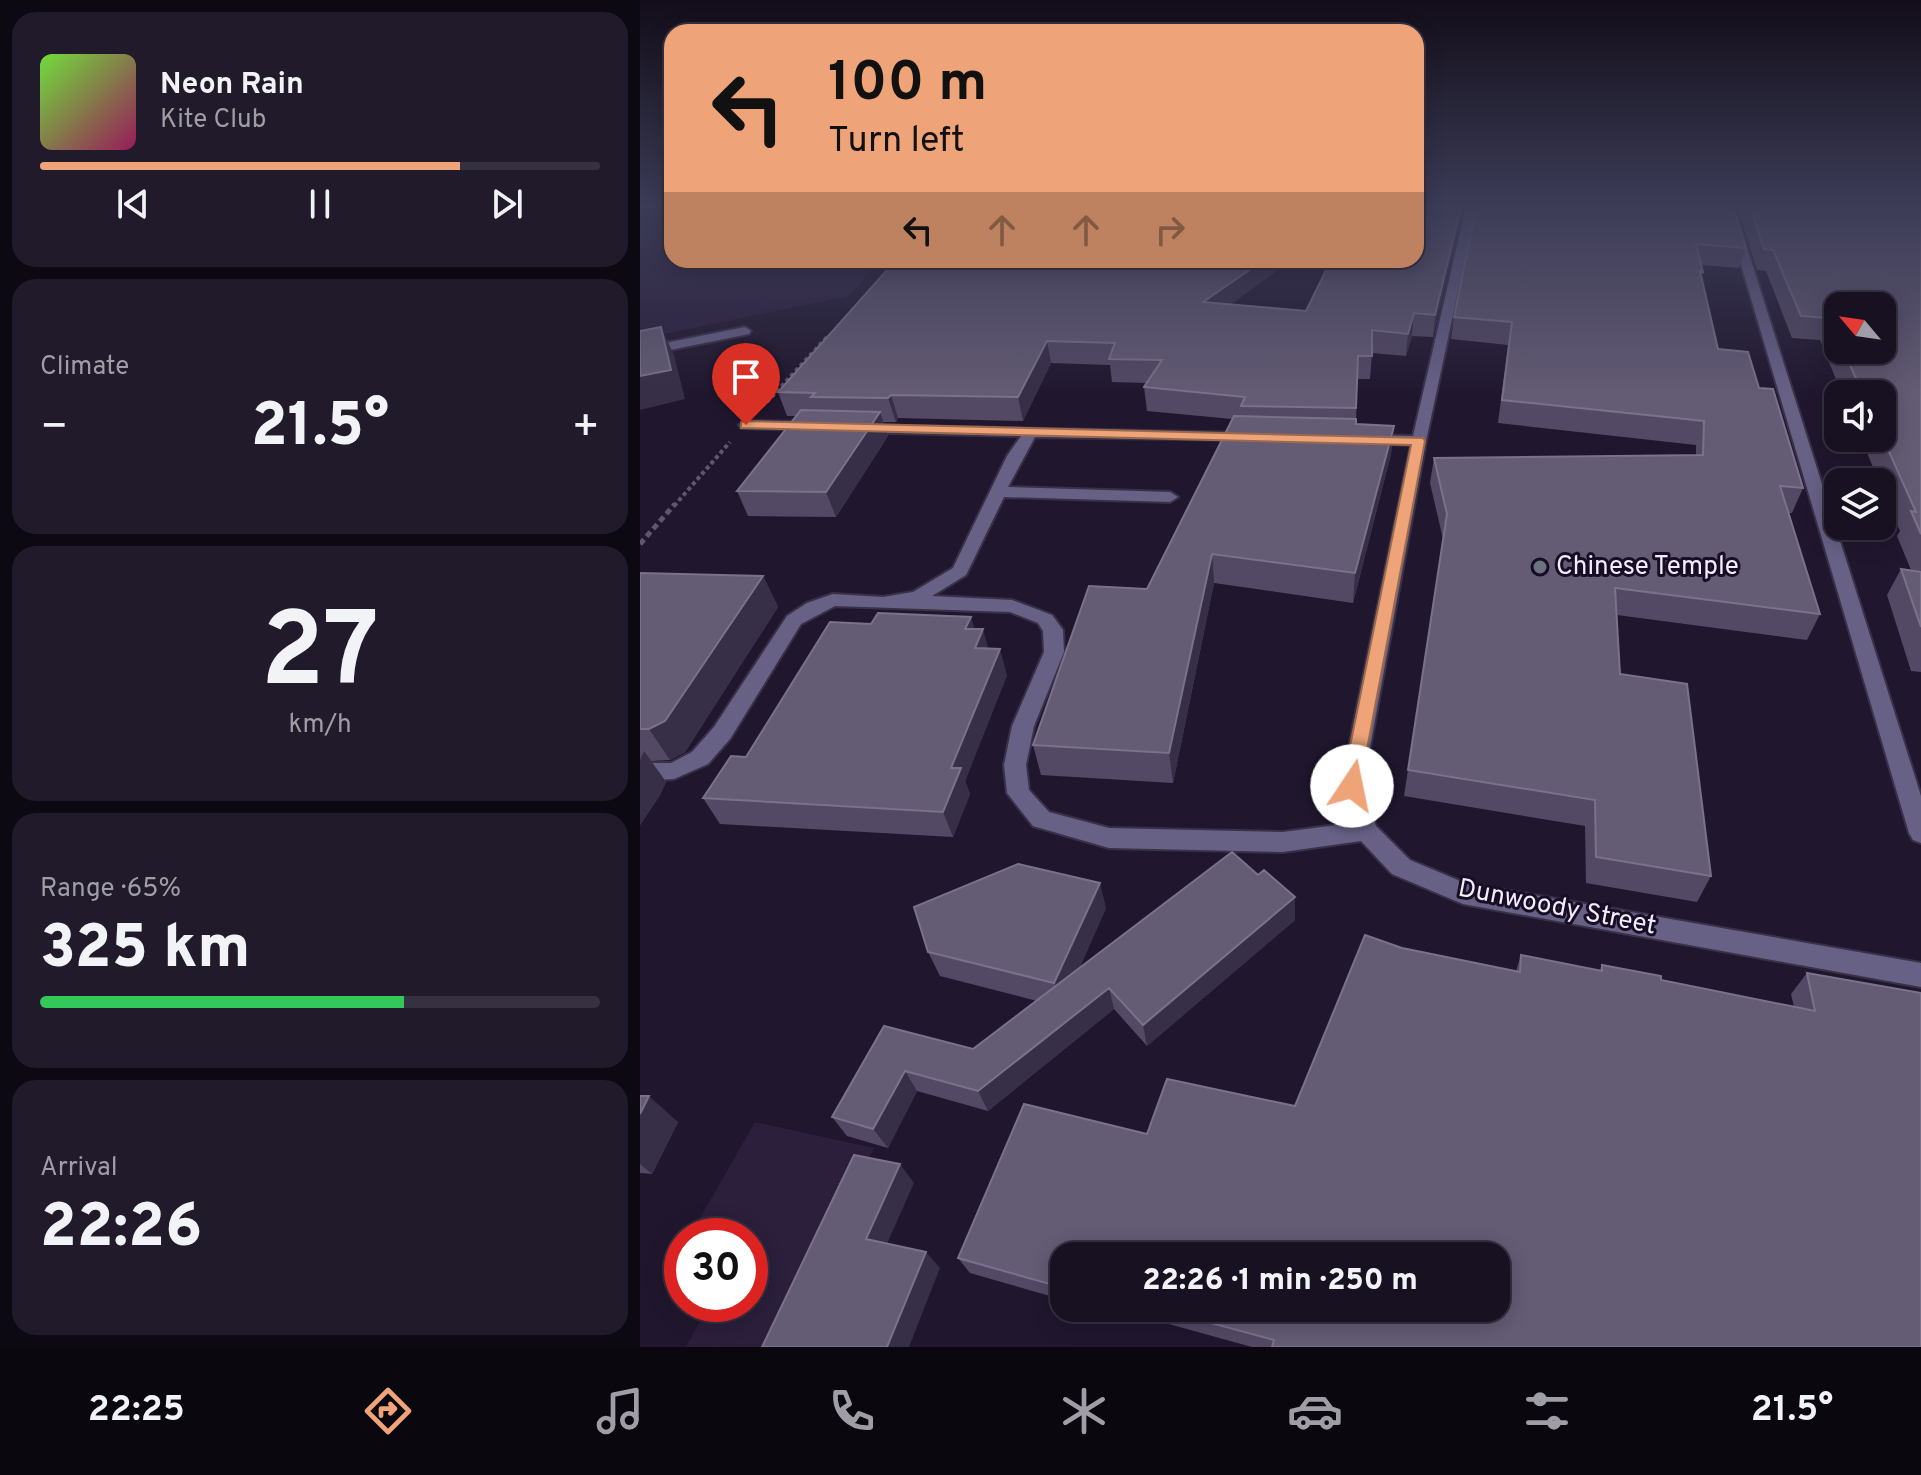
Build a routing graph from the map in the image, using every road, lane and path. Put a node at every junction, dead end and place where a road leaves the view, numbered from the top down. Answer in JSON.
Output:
{"nodes":[{"id":1,"x":1457,"y":270,"type":"edge"},
{"id":2,"x":1748,"y":270,"type":"edge"},
{"id":3,"x":745,"y":331,"type":"dead end"},
{"id":4,"x":640,"y":352,"type":"edge"},
{"id":5,"x":746,"y":425,"type":"dead end"},
{"id":6,"x":1031,"y":432,"type":"junction"},
{"id":7,"x":1263,"y":437,"type":"edge"},
{"id":8,"x":1341,"y":439,"type":"edge"},
{"id":9,"x":1419,"y":441,"type":"junction"},
{"id":10,"x":999,"y":492,"type":"junction"},
{"id":11,"x":1170,"y":497,"type":"dead end"},
{"id":12,"x":901,"y":601,"type":"junction"},
{"id":13,"x":640,"y":772,"type":"edge"},
{"id":14,"x":1366,"y":831,"type":"junction"},
{"id":15,"x":1921,"y":833,"type":"edge"},
{"id":16,"x":1921,"y":975,"type":"edge"}],
"edges":[{"from":1,"to":9,"type":"street","name":"Dunwoody Street"},
{"from":2,"to":15,"type":"street"},
{"from":3,"to":4,"type":"street"},
{"from":5,"to":6,"type":"street"},
{"from":6,"to":7,"type":"street"},
{"from":6,"to":10,"type":"street"},
{"from":8,"to":9,"type":"street"},
{"from":9,"to":14,"type":"street","name":"Dunwoody Street"},
{"from":10,"to":11,"type":"street"},
{"from":10,"to":12,"type":"street"},
{"from":12,"to":13,"type":"street"},
{"from":12,"to":14,"type":"street"},
{"from":14,"to":16,"type":"street","name":"Dunwoody Street"}]}
